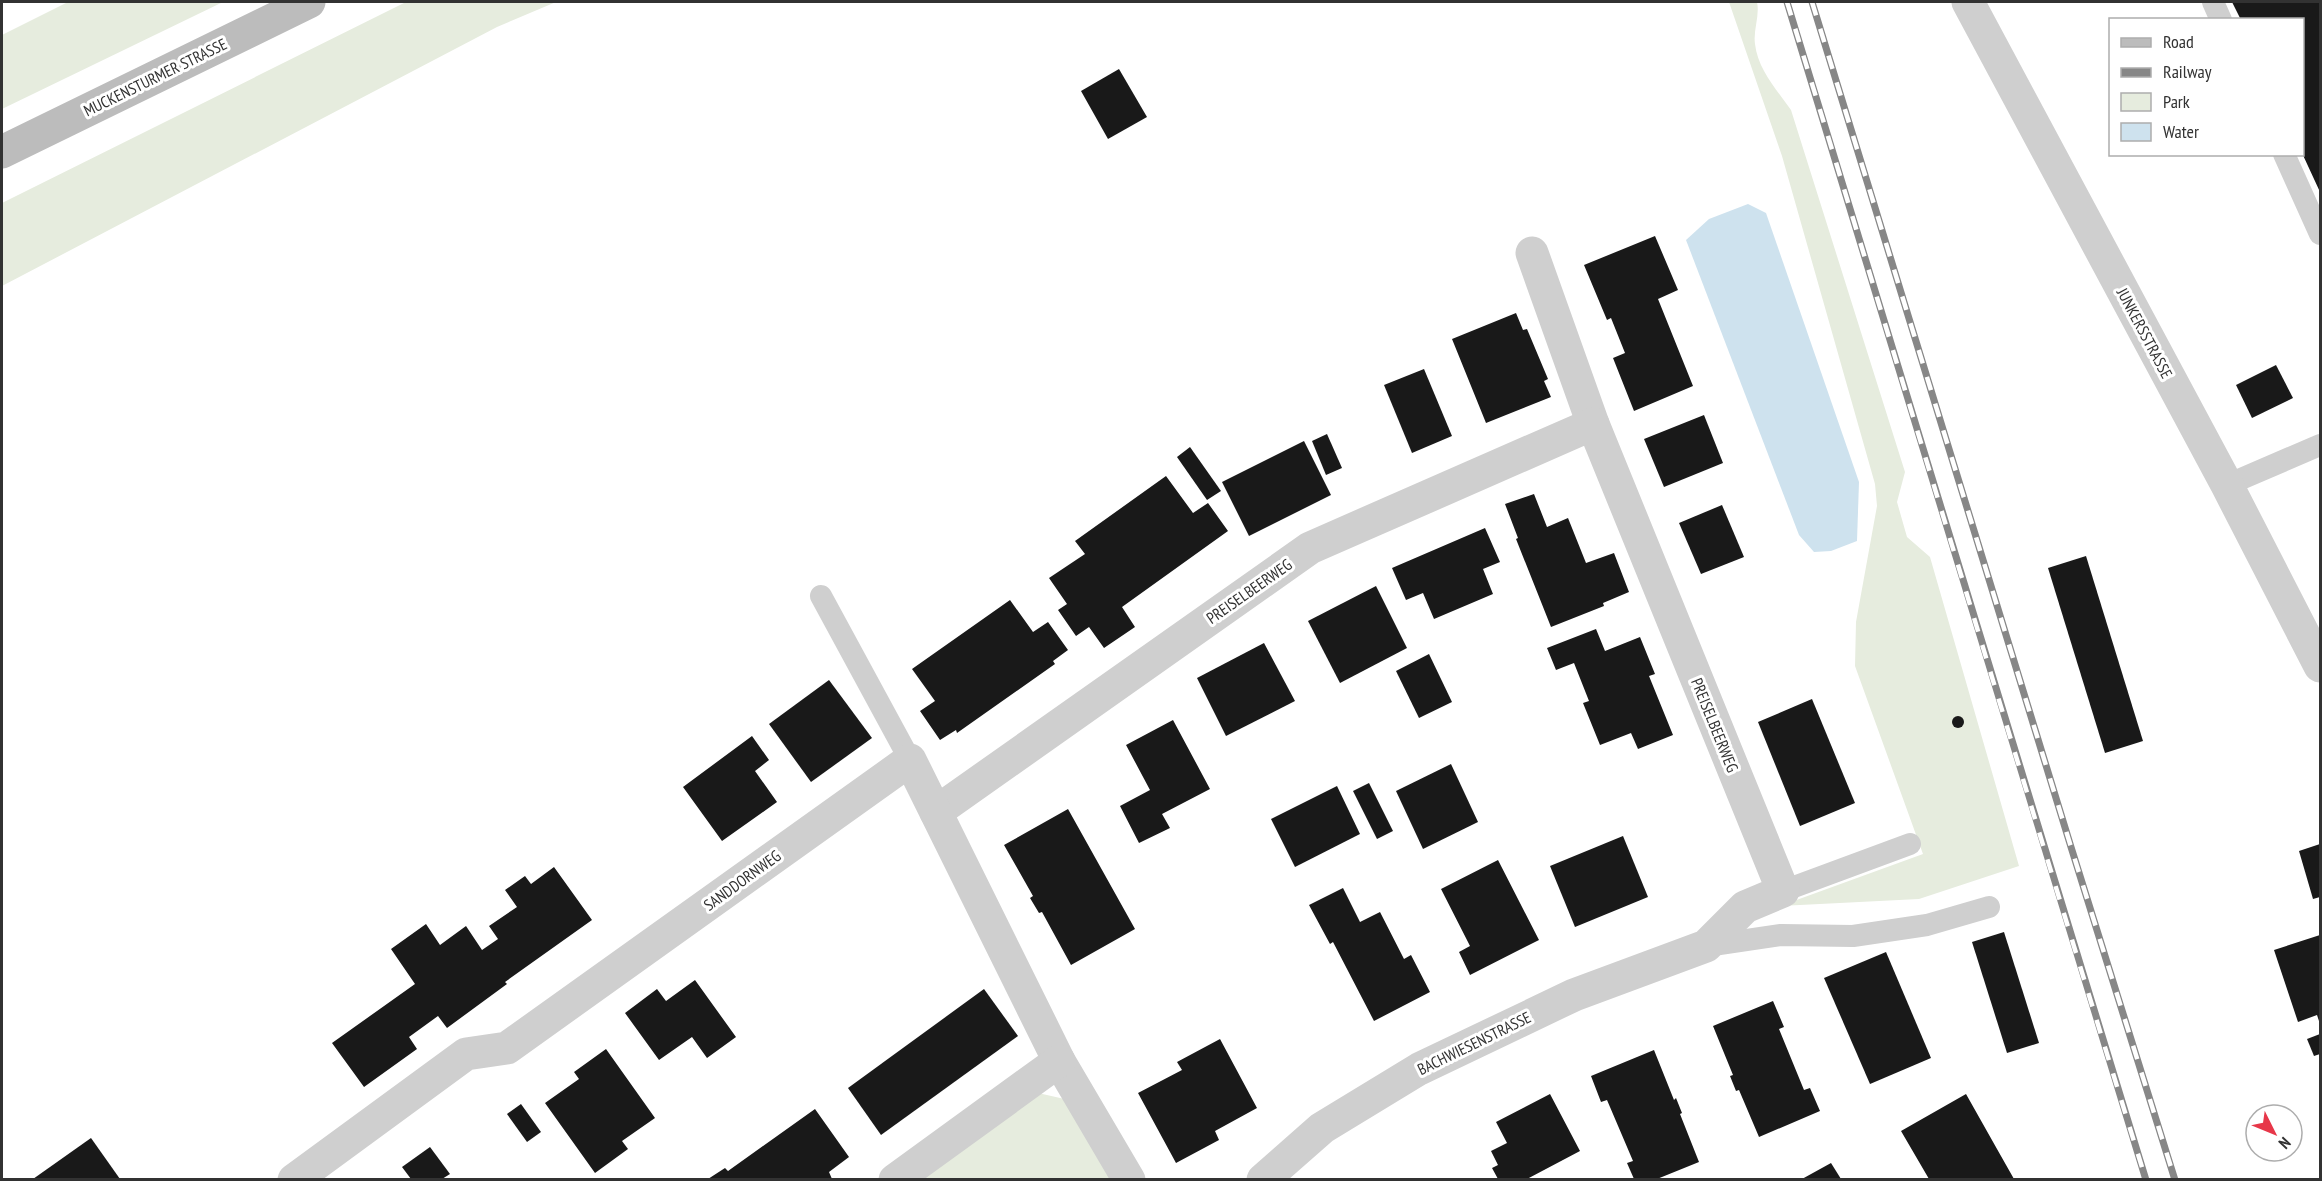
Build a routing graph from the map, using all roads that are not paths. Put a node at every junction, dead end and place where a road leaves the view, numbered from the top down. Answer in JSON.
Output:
{"nodes":[{"id":1,"x":309,"y":2,"type":"edge"},
{"id":2,"x":1968,"y":2,"type":"edge"},
{"id":3,"x":2213,"y":2,"type":"edge"},
{"id":4,"x":2220,"y":18,"type":"edge"},
{"id":5,"x":2,"y":152,"type":"edge"},
{"id":6,"x":2285,"y":156,"type":"edge"},
{"id":7,"x":2320,"y":234,"type":"edge"},
{"id":8,"x":1532,"y":253,"type":"dead end"},
{"id":9,"x":1593,"y":424,"type":"junction"},
{"id":10,"x":2320,"y":445,"type":"edge"},
{"id":11,"x":2227,"y":485,"type":"junction"},
{"id":12,"x":821,"y":596,"type":"dead end"},
{"id":13,"x":2320,"y":666,"type":"edge"},
{"id":14,"x":910,"y":760,"type":"junction"},
{"id":15,"x":936,"y":812,"type":"junction"},
{"id":16,"x":1910,"y":844,"type":"dead end"},
{"id":17,"x":1783,"y":891,"type":"junction"},
{"id":18,"x":1989,"y":907,"type":"dead end"},
{"id":19,"x":1706,"y":946,"type":"junction"},
{"id":20,"x":1059,"y":1061,"type":"junction"},
{"id":21,"x":294,"y":1179,"type":"edge"},
{"id":22,"x":895,"y":1179,"type":"edge"},
{"id":23,"x":1129,"y":1179,"type":"edge"},
{"id":24,"x":1263,"y":1179,"type":"edge"}],
"edges":[{"from":1,"to":5,"type":"main road","name":"MUCKENSTURMER STRASSE"},
{"from":2,"to":11,"type":"street","name":"JUNKERSSTRASSE"},
{"from":3,"to":4,"type":"lane"},
{"from":6,"to":7,"type":"lane"},
{"from":8,"to":9,"type":"street","name":"PREISELBEERWEG"},
{"from":9,"to":15,"type":"street","name":"PREISELBEERWEG"},
{"from":9,"to":17,"type":"street","name":"PREISELBEERWEG"},
{"from":10,"to":11,"type":"lane"},
{"from":11,"to":13,"type":"street","name":"JUNKERSSTRASSE"},
{"from":12,"to":14,"type":"lane"},
{"from":14,"to":15,"type":"street"},
{"from":14,"to":21,"type":"street","name":"SANDDORNWEG"},
{"from":15,"to":20,"type":"street"},
{"from":16,"to":17,"type":"lane","name":"BACHWIESENSTRASSE"},
{"from":17,"to":19,"type":"street","name":"BACHWIESENSTRASSE"},
{"from":18,"to":19,"type":"lane","name":"BACHWIESENSTRASSE"},
{"from":19,"to":24,"type":"street","name":"BACHWIESENSTRASSE"},
{"from":20,"to":22,"type":"street"},
{"from":20,"to":23,"type":"street"}]}
